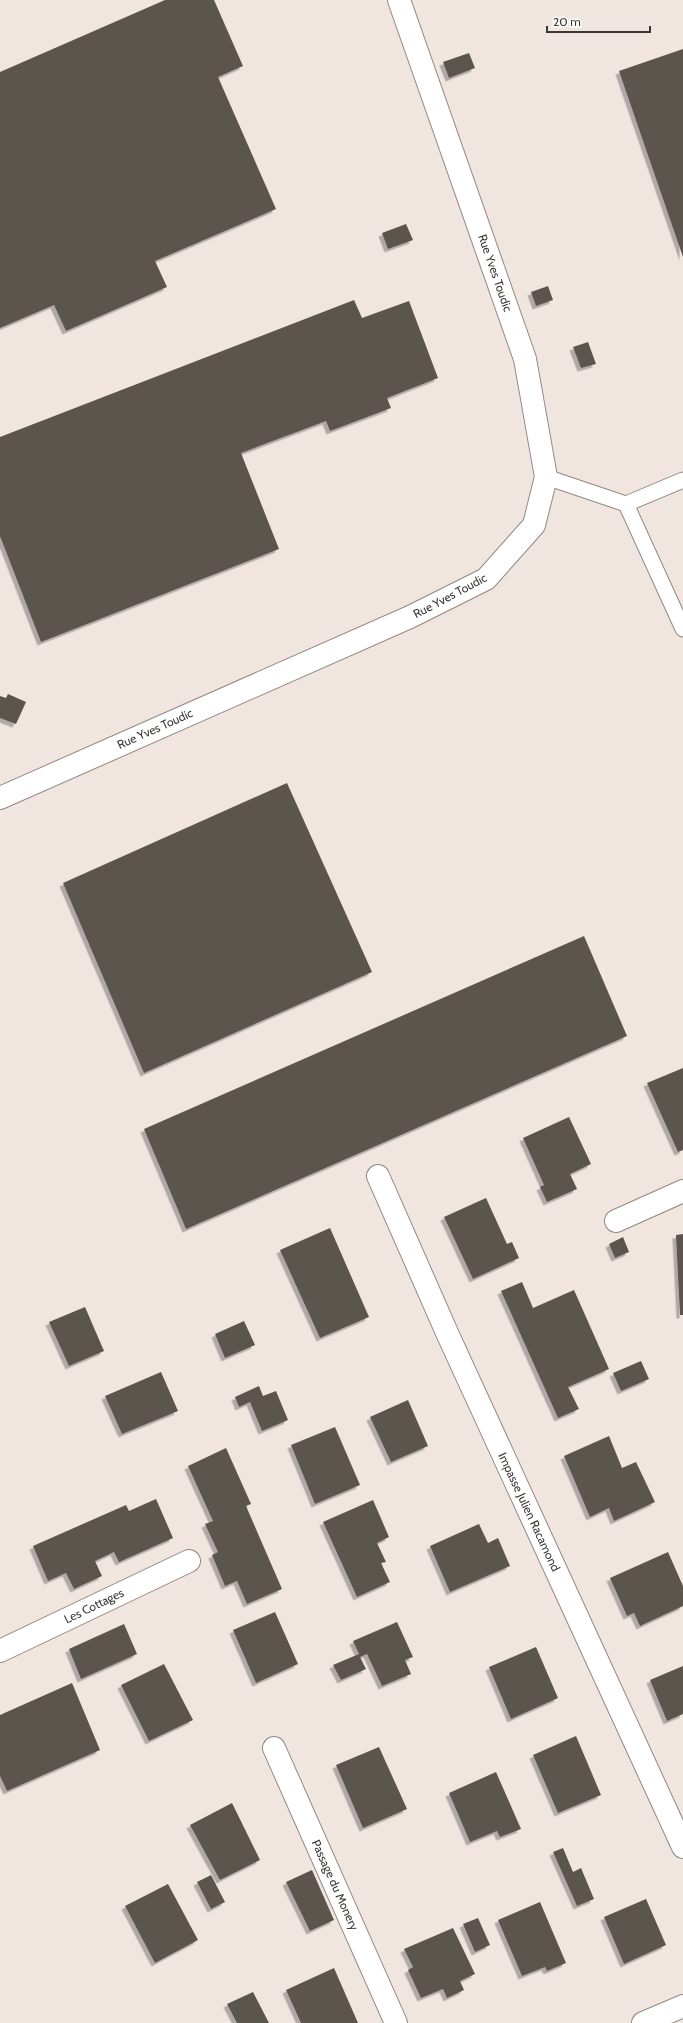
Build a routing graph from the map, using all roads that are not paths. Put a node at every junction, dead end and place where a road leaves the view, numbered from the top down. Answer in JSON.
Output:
{"nodes":[{"id":1,"x":399,"y":0,"type":"edge"},
{"id":2,"x":546,"y":477,"type":"junction"},
{"id":3,"x":683,"y":480,"type":"edge"},
{"id":4,"x":626,"y":504,"type":"junction"},
{"id":5,"x":683,"y":629,"type":"edge"},
{"id":6,"x":0,"y":798,"type":"edge"},
{"id":7,"x":378,"y":1176,"type":"dead end"},
{"id":8,"x":683,"y":1191,"type":"edge"},
{"id":9,"x":616,"y":1221,"type":"dead end"},
{"id":10,"x":189,"y":1561,"type":"dead end"},
{"id":11,"x":0,"y":1651,"type":"edge"},
{"id":12,"x":274,"y":1748,"type":"dead end"},
{"id":13,"x":683,"y":1847,"type":"edge"},
{"id":14,"x":683,"y":2006,"type":"edge"},
{"id":15,"x":396,"y":2023,"type":"edge"},
{"id":16,"x":643,"y":2023,"type":"edge"}],
"edges":[{"from":1,"to":2,"type":"street","name":"Rue Yves Toudic"},
{"from":2,"to":4,"type":"lane"},
{"from":2,"to":6,"type":"street","name":"Rue Yves Toudic"},
{"from":3,"to":4,"type":"lane"},
{"from":4,"to":5,"type":"lane"},
{"from":7,"to":13,"type":"street","name":"Impasse Julien Racamond"},
{"from":8,"to":9,"type":"street"},
{"from":10,"to":11,"type":"street","name":"Les Cottages"},
{"from":12,"to":15,"type":"street","name":"Passage du Monery"},
{"from":14,"to":16,"type":"street"}]}
